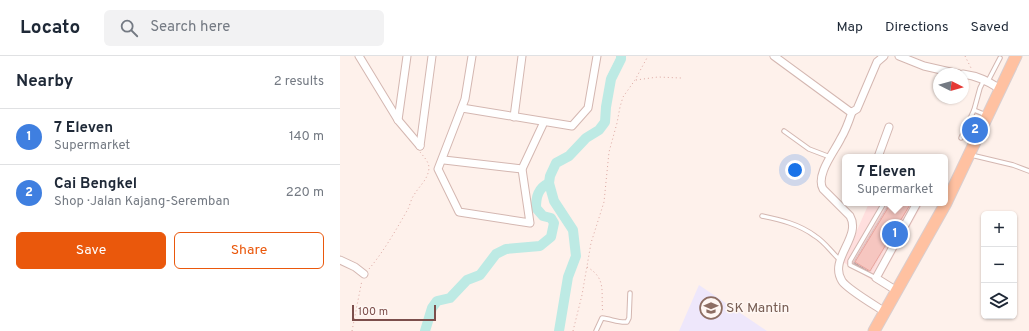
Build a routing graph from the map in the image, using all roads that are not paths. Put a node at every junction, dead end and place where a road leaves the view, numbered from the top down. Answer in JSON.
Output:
{"nodes":[{"id":1,"x":407,"y":56,"type":"edge"},
{"id":2,"x":432,"y":56,"type":"edge"},
{"id":3,"x":472,"y":56,"type":"edge"},
{"id":4,"x":522,"y":56,"type":"edge"},
{"id":5,"x":597,"y":56,"type":"edge"},
{"id":6,"x":774,"y":56,"type":"edge"},
{"id":7,"x":884,"y":56,"type":"edge"},
{"id":8,"x":899,"y":56,"type":"edge"},
{"id":9,"x":360,"y":57,"type":"edge"},
{"id":10,"x":1017,"y":57,"type":"edge"},
{"id":11,"x":1000,"y":58,"type":"dead end"},
{"id":12,"x":933,"y":68,"type":"edge"},
{"id":13,"x":969,"y":75,"type":"edge"},
{"id":14,"x":986,"y":80,"type":"junction"},
{"id":15,"x":1000,"y":89,"type":"junction"},
{"id":16,"x":462,"y":108,"type":"junction"},
{"id":17,"x":974,"y":110,"type":"junction"},
{"id":18,"x":852,"y":112,"type":"junction"},
{"id":19,"x":987,"y":116,"type":"junction"},
{"id":20,"x":514,"y":117,"type":"junction"},
{"id":21,"x":398,"y":120,"type":"junction"},
{"id":22,"x":544,"y":122,"type":"junction"},
{"id":23,"x":889,"y":127,"type":"dead end"},
{"id":24,"x":784,"y":131,"type":"dead end"},
{"id":25,"x":964,"y":131,"type":"junction"},
{"id":26,"x":977,"y":137,"type":"junction"},
{"id":27,"x":961,"y":138,"type":"dead end"},
{"id":28,"x":879,"y":154,"type":"edge"},
{"id":29,"x":968,"y":154,"type":"junction"},
{"id":30,"x":830,"y":157,"type":"junction"},
{"id":31,"x":444,"y":160,"type":"dead end"},
{"id":32,"x":522,"y":169,"type":"junction"},
{"id":33,"x":1029,"y":171,"type":"edge"},
{"id":34,"x":948,"y":197,"type":"edge"},
{"id":35,"x":882,"y":206,"type":"edge"},
{"id":36,"x":915,"y":206,"type":"edge"},
{"id":37,"x":943,"y":206,"type":"edge"},
{"id":38,"x":762,"y":216,"type":"dead end"},
{"id":39,"x":340,"y":260,"type":"edge"},
{"id":40,"x":840,"y":260,"type":"junction"},
{"id":41,"x":364,"y":274,"type":"road end"},
{"id":42,"x":876,"y":278,"type":"junction"},
{"id":43,"x":897,"y":291,"type":"junction"},
{"id":44,"x":630,"y":293,"type":"dead end"},
{"id":45,"x":886,"y":312,"type":"junction"},
{"id":46,"x":877,"y":330,"type":"edge"},
{"id":47,"x":596,"y":331,"type":"edge"}],
"edges":[{"from":1,"to":21,"type":"street"},
{"from":2,"to":21,"type":"street"},
{"from":3,"to":16,"type":"street"},
{"from":4,"to":20,"type":"street"},
{"from":5,"to":22,"type":"street"},
{"from":6,"to":18,"type":"street"},
{"from":7,"to":18,"type":"street"},
{"from":8,"to":12,"type":"street"},
{"from":9,"to":21,"type":"street"},
{"from":10,"to":15,"type":"main road"},
{"from":11,"to":14,"type":"lane"},
{"from":13,"to":14,"type":"street"},
{"from":14,"to":15,"type":"street"},
{"from":14,"to":17,"type":"lane"},
{"from":15,"to":19,"type":"main road"},
{"from":16,"to":20,"type":"street"},
{"from":16,"to":32,"type":"street"},
{"from":17,"to":19,"type":"lane"},
{"from":17,"to":25,"type":"lane"},
{"from":18,"to":30,"type":"street"},
{"from":19,"to":26,"type":"main road"},
{"from":20,"to":22,"type":"street"},
{"from":22,"to":32,"type":"street"},
{"from":23,"to":28,"type":"street"},
{"from":24,"to":30,"type":"lane"},
{"from":25,"to":26,"type":"lane"},
{"from":25,"to":27,"type":"lane"},
{"from":26,"to":29,"type":"main road"},
{"from":29,"to":33,"type":"lane"},
{"from":29,"to":34,"type":"main road"},
{"from":30,"to":40,"type":"street"},
{"from":31,"to":32,"type":"street"},
{"from":35,"to":42,"type":"lane"},
{"from":36,"to":42,"type":"street"},
{"from":37,"to":43,"type":"main road"},
{"from":38,"to":40,"type":"lane"},
{"from":39,"to":41,"type":"street"},
{"from":40,"to":45,"type":"street"},
{"from":42,"to":43,"type":"street"},
{"from":43,"to":45,"type":"main road"},
{"from":44,"to":47,"type":"lane"},
{"from":45,"to":46,"type":"main road"}]}
